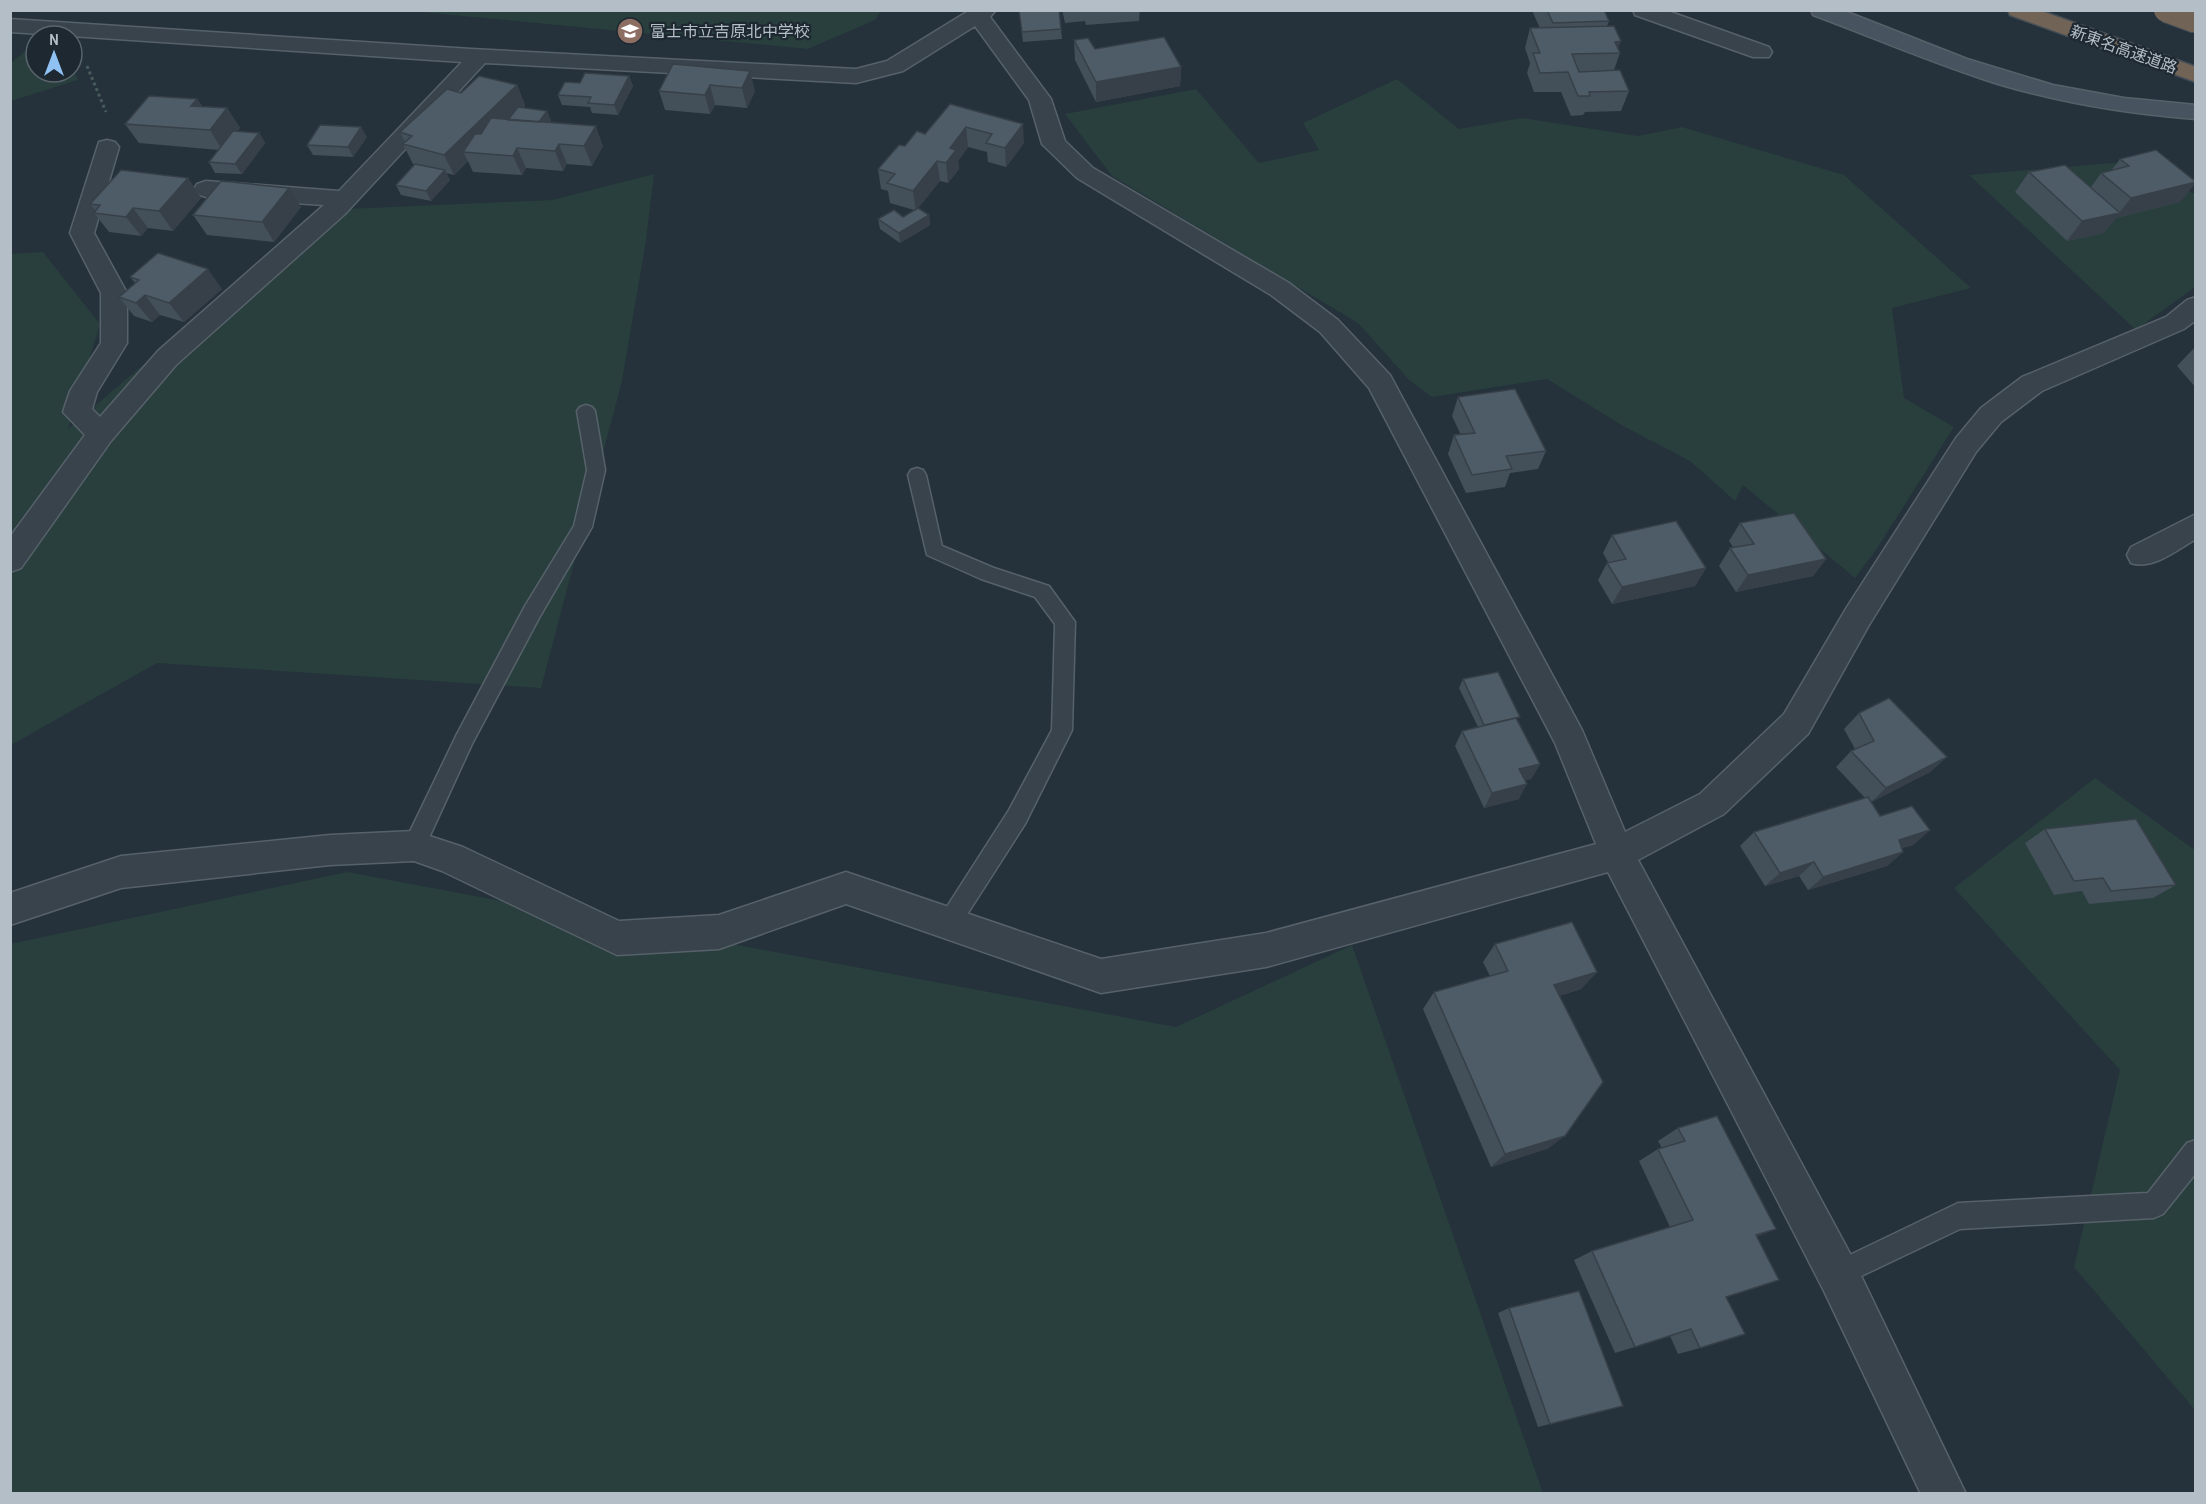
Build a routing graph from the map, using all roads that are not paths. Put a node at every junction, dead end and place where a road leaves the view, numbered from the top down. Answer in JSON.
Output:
{"nodes":[{"id":1,"x":1643,"y":10,"type":"edge"},
{"id":2,"x":1821,"y":10,"type":"edge"},
{"id":3,"x":2018,"y":10,"type":"edge"},
{"id":4,"x":2166,"y":10,"type":"edge"},
{"id":5,"x":982,"y":14,"type":"edge"},
{"id":6,"x":2196,"y":21,"type":"edge"},
{"id":7,"x":10,"y":25,"type":"edge"},
{"id":8,"x":1761,"y":52,"type":"dead end"},
{"id":9,"x":479,"y":57,"type":"junction"},
{"id":10,"x":2196,"y":75,"type":"edge"},
{"id":11,"x":2196,"y":112,"type":"edge"},
{"id":12,"x":107,"y":147,"type":"road end"},
{"id":13,"x":206,"y":189,"type":"dead end"},
{"id":14,"x":345,"y":199,"type":"junction"},
{"id":15,"x":2196,"y":306,"type":"edge"},
{"id":16,"x":586,"y":411,"type":"dead end"},
{"id":17,"x":101,"y":434,"type":"junction"},
{"id":18,"x":917,"y":475,"type":"dead end"},
{"id":19,"x":2196,"y":525,"type":"edge"},
{"id":20,"x":2142,"y":555,"type":"dead end"},
{"id":21,"x":10,"y":560,"type":"edge"},
{"id":22,"x":414,"y":846,"type":"junction"},
{"id":23,"x":1617,"y":854,"type":"junction"},
{"id":24,"x":10,"y":909,"type":"edge"},
{"id":25,"x":949,"y":923,"type":"junction"},
{"id":26,"x":2196,"y":1152,"type":"edge"},
{"id":27,"x":1838,"y":1274,"type":"junction"},
{"id":28,"x":1944,"y":1494,"type":"edge"}],
"edges":[{"from":1,"to":8,"type":"street"},
{"from":2,"to":11,"type":"street"},
{"from":3,"to":10,"type":"highway","name":"新東名高速道路"},
{"from":4,"to":6,"type":"highway","bridge":true},
{"from":5,"to":9,"type":"street"},
{"from":5,"to":23,"type":"street"},
{"from":7,"to":9,"type":"street"},
{"from":9,"to":14,"type":"street"},
{"from":12,"to":17,"type":"street"},
{"from":13,"to":14,"type":"street"},
{"from":14,"to":17,"type":"street"},
{"from":15,"to":23,"type":"street"},
{"from":16,"to":22,"type":"lane"},
{"from":17,"to":21,"type":"street"},
{"from":18,"to":25,"type":"lane"},
{"from":19,"to":20,"type":"street"},
{"from":22,"to":24,"type":"street"},
{"from":22,"to":25,"type":"street"},
{"from":23,"to":25,"type":"street"},
{"from":23,"to":27,"type":"street"},
{"from":26,"to":27,"type":"lane"},
{"from":27,"to":28,"type":"street"}]}
